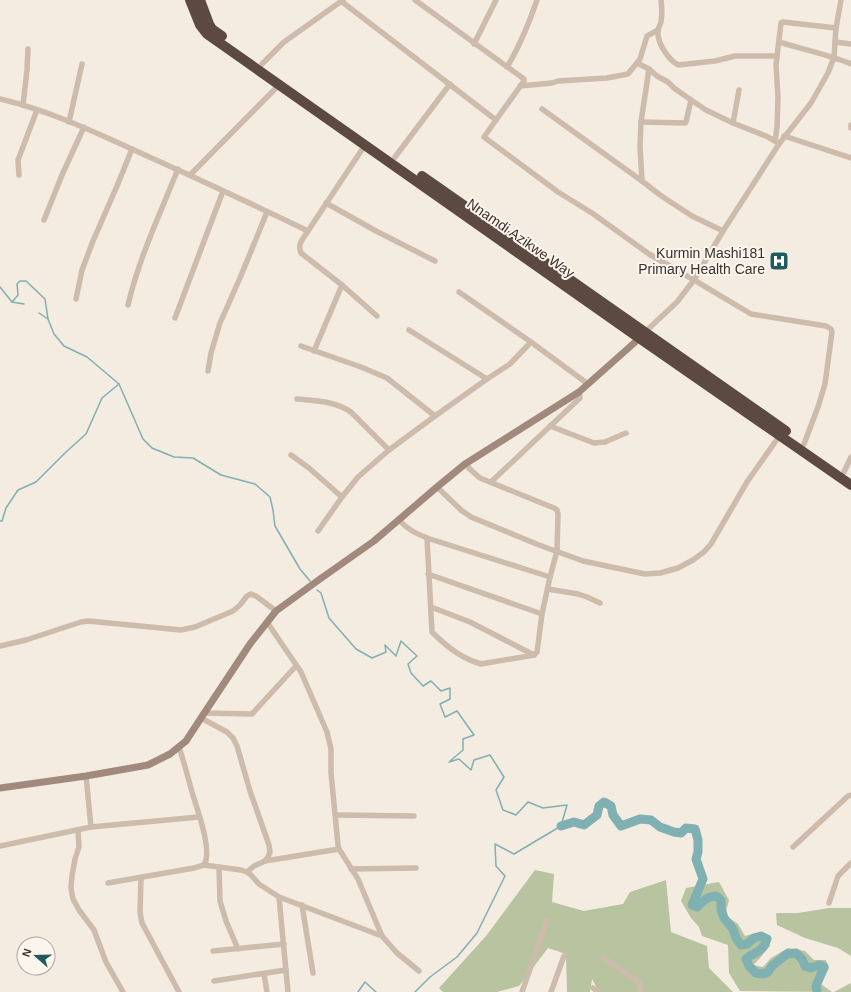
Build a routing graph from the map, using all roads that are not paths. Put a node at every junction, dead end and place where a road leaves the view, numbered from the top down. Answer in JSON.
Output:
{"nodes":[{"id":1,"x":190,"y":0,"type":"edge"},
{"id":2,"x":200,"y":0,"type":"edge"},
{"id":3,"x":342,"y":0,"type":"edge"},
{"id":4,"x":415,"y":0,"type":"edge"},
{"id":5,"x":496,"y":0,"type":"edge"},
{"id":6,"x":537,"y":0,"type":"edge"},
{"id":7,"x":661,"y":0,"type":"edge"},
{"id":8,"x":841,"y":0,"type":"edge"},
{"id":9,"x":836,"y":28,"type":"junction"},
{"id":10,"x":658,"y":30,"type":"junction"},
{"id":11,"x":779,"y":42,"type":"junction"},
{"id":12,"x":835,"y":42,"type":"junction"},
{"id":13,"x":474,"y":44,"type":"junction"},
{"id":14,"x":851,"y":44,"type":"edge"},
{"id":15,"x":28,"y":49,"type":"dead end"},
{"id":16,"x":777,"y":56,"type":"junction"},
{"id":17,"x":834,"y":57,"type":"junction"},
{"id":18,"x":637,"y":63,"type":"junction"},
{"id":19,"x":82,"y":64,"type":"dead end"},
{"id":20,"x":262,"y":64,"type":"junction"},
{"id":21,"x":851,"y":64,"type":"edge"},
{"id":22,"x":507,"y":67,"type":"junction"},
{"id":23,"x":649,"y":69,"type":"junction"},
{"id":24,"x":450,"y":84,"type":"junction"},
{"id":25,"x":279,"y":85,"type":"junction"},
{"id":26,"x":520,"y":86,"type":"junction"},
{"id":27,"x":740,"y":90,"type":"dead end"},
{"id":28,"x":0,"y":99,"type":"edge"},
{"id":29,"x":691,"y":100,"type":"junction"},
{"id":30,"x":23,"y":105,"type":"junction"},
{"id":31,"x":542,"y":109,"type":"dead end"},
{"id":32,"x":37,"y":110,"type":"junction"},
{"id":33,"x":496,"y":120,"type":"junction"},
{"id":34,"x":69,"y":122,"type":"junction"},
{"id":35,"x":641,"y":122,"type":"junction"},
{"id":36,"x":733,"y":123,"type":"junction"},
{"id":37,"x":851,"y":125,"type":"edge"},
{"id":38,"x":84,"y":128,"type":"junction"},
{"id":39,"x":851,"y":128,"type":"edge"},
{"id":40,"x":784,"y":136,"type":"junction"},
{"id":41,"x":777,"y":142,"type":"junction"},
{"id":42,"x":365,"y":145,"type":"junction"},
{"id":43,"x":132,"y":149,"type":"junction"},
{"id":44,"x":395,"y":158,"type":"junction"},
{"id":45,"x":851,"y":158,"type":"edge"},
{"id":46,"x":178,"y":170,"type":"junction"},
{"id":47,"x":19,"y":175,"type":"dead end"},
{"id":48,"x":190,"y":175,"type":"junction"},
{"id":49,"x":642,"y":181,"type":"junction"},
{"id":50,"x":223,"y":191,"type":"junction"},
{"id":51,"x":326,"y":203,"type":"junction"},
{"id":52,"x":267,"y":212,"type":"junction"},
{"id":53,"x":44,"y":220,"type":"dead end"},
{"id":54,"x":308,"y":231,"type":"junction"},
{"id":55,"x":723,"y":231,"type":"junction"},
{"id":56,"x":435,"y":260,"type":"dead end"},
{"id":57,"x":694,"y":280,"type":"junction"},
{"id":58,"x":342,"y":285,"type":"junction"},
{"id":59,"x":459,"y":292,"type":"dead end"},
{"id":60,"x":76,"y":299,"type":"dead end"},
{"id":61,"x":128,"y":305,"type":"dead end"},
{"id":62,"x":377,"y":316,"type":"dead end"},
{"id":63,"x":175,"y":318,"type":"dead end"},
{"id":64,"x":409,"y":330,"type":"dead end"},
{"id":65,"x":642,"y":335,"type":"junction"},
{"id":66,"x":531,"y":342,"type":"junction"},
{"id":67,"x":301,"y":346,"type":"dead end"},
{"id":68,"x":314,"y":351,"type":"junction"},
{"id":69,"x":208,"y":371,"type":"dead end"},
{"id":70,"x":487,"y":379,"type":"junction"},
{"id":71,"x":588,"y":384,"type":"junction"},
{"id":72,"x":579,"y":392,"type":"junction"},
{"id":73,"x":297,"y":400,"type":"dead end"},
{"id":74,"x":435,"y":416,"type":"junction"},
{"id":75,"x":550,"y":426,"type":"junction"},
{"id":76,"x":626,"y":433,"type":"dead end"},
{"id":77,"x":780,"y":435,"type":"junction"},
{"id":78,"x":802,"y":447,"type":"junction"},
{"id":79,"x":389,"y":450,"type":"junction"},
{"id":80,"x":291,"y":455,"type":"dead end"},
{"id":81,"x":851,"y":457,"type":"edge"},
{"id":82,"x":465,"y":464,"type":"junction"},
{"id":83,"x":848,"y":475,"type":"edge"},
{"id":84,"x":491,"y":482,"type":"junction"},
{"id":85,"x":851,"y":486,"type":"edge"},
{"id":86,"x":436,"y":487,"type":"junction"},
{"id":87,"x":342,"y":497,"type":"junction"},
{"id":88,"x":399,"y":520,"type":"junction"},
{"id":89,"x":318,"y":531,"type":"dead end"},
{"id":90,"x":427,"y":538,"type":"junction"},
{"id":91,"x":557,"y":552,"type":"junction"},
{"id":92,"x":428,"y":574,"type":"junction"},
{"id":93,"x":550,"y":577,"type":"junction"},
{"id":94,"x":548,"y":589,"type":"junction"},
{"id":95,"x":600,"y":603,"type":"dead end"},
{"id":96,"x":431,"y":607,"type":"junction"},
{"id":97,"x":276,"y":611,"type":"junction"},
{"id":98,"x":542,"y":614,"type":"junction"},
{"id":99,"x":267,"y":622,"type":"junction"},
{"id":100,"x":0,"y":646,"type":"edge"},
{"id":101,"x":534,"y":655,"type":"junction"},
{"id":102,"x":296,"y":666,"type":"junction"},
{"id":103,"x":202,"y":715,"type":"junction"},
{"id":104,"x":179,"y":747,"type":"junction"},
{"id":105,"x":86,"y":776,"type":"junction"},
{"id":106,"x":0,"y":788,"type":"edge"},
{"id":107,"x":851,"y":795,"type":"edge"},
{"id":108,"x":336,"y":815,"type":"junction"},
{"id":109,"x":414,"y":816,"type":"dead end"},
{"id":110,"x":200,"y":817,"type":"junction"},
{"id":111,"x":91,"y":827,"type":"junction"},
{"id":112,"x":78,"y":830,"type":"junction"},
{"id":113,"x":0,"y":846,"type":"edge"},
{"id":114,"x":793,"y":847,"type":"dead end"},
{"id":115,"x":339,"y":849,"type":"junction"},
{"id":116,"x":265,"y":861,"type":"junction"},
{"id":117,"x":851,"y":863,"type":"edge"},
{"id":118,"x":204,"y":865,"type":"junction"},
{"id":119,"x":219,"y":867,"type":"junction"},
{"id":120,"x":416,"y":868,"type":"dead end"},
{"id":121,"x":352,"y":869,"type":"junction"},
{"id":122,"x":247,"y":872,"type":"junction"},
{"id":123,"x":141,"y":878,"type":"junction"},
{"id":124,"x":108,"y":883,"type":"dead end"},
{"id":125,"x":279,"y":896,"type":"junction"},
{"id":126,"x":829,"y":903,"type":"dead end"},
{"id":127,"x":302,"y":905,"type":"junction"},
{"id":128,"x":547,"y":920,"type":"dead end"},
{"id":129,"x":382,"y":936,"type":"junction"},
{"id":130,"x":284,"y":944,"type":"junction"},
{"id":131,"x":238,"y":949,"type":"junction"},
{"id":132,"x":213,"y":951,"type":"dead end"},
{"id":133,"x":564,"y":956,"type":"dead end"},
{"id":134,"x":604,"y":958,"type":"dead end"},
{"id":135,"x":286,"y":970,"type":"junction"},
{"id":136,"x":419,"y":971,"type":"dead end"},
{"id":137,"x":313,"y":973,"type":"dead end"},
{"id":138,"x":264,"y":974,"type":"junction"},
{"id":139,"x":214,"y":981,"type":"dead end"},
{"id":140,"x":593,"y":988,"type":"dead end"},
{"id":141,"x":123,"y":992,"type":"edge"},
{"id":142,"x":178,"y":992,"type":"edge"},
{"id":143,"x":267,"y":992,"type":"edge"},
{"id":144,"x":288,"y":992,"type":"edge"},
{"id":145,"x":522,"y":992,"type":"edge"},
{"id":146,"x":551,"y":992,"type":"edge"},
{"id":147,"x":599,"y":992,"type":"edge"},
{"id":148,"x":640,"y":992,"type":"edge"}],
"edges":[{"from":1,"to":25,"type":"highway","name":"Nnamdi Azikwe Way"},
{"from":2,"to":20,"type":"highway","name":"Nnamdi Azikwe Way"},
{"from":3,"to":20,"type":"street"},
{"from":3,"to":24,"type":"street"},
{"from":4,"to":13,"type":"street"},
{"from":5,"to":13,"type":"street"},
{"from":6,"to":22,"type":"street"},
{"from":7,"to":10,"type":"street"},
{"from":8,"to":9,"type":"street"},
{"from":9,"to":11,"type":"street"},
{"from":9,"to":12,"type":"street"},
{"from":10,"to":16,"type":"street"},
{"from":10,"to":18,"type":"street"},
{"from":11,"to":16,"type":"street"},
{"from":11,"to":17,"type":"street"},
{"from":12,"to":14,"type":"street"},
{"from":12,"to":17,"type":"street"},
{"from":13,"to":22,"type":"street"},
{"from":15,"to":30,"type":"street"},
{"from":16,"to":41,"type":"street"},
{"from":17,"to":21,"type":"street"},
{"from":17,"to":40,"type":"street"},
{"from":18,"to":23,"type":"street"},
{"from":18,"to":26,"type":"street"},
{"from":19,"to":34,"type":"street"},
{"from":20,"to":44,"type":"highway","name":"Nnamdi Azikwe Way"},
{"from":22,"to":26,"type":"street"},
{"from":23,"to":29,"type":"street"},
{"from":23,"to":35,"type":"street"},
{"from":24,"to":33,"type":"street"},
{"from":24,"to":44,"type":"street"},
{"from":25,"to":42,"type":"highway","name":"Nnamdi Azikwe Way"},
{"from":25,"to":48,"type":"street"},
{"from":26,"to":33,"type":"street"},
{"from":27,"to":36,"type":"street"},
{"from":28,"to":30,"type":"street"},
{"from":29,"to":35,"type":"street"},
{"from":29,"to":36,"type":"street"},
{"from":30,"to":32,"type":"street"},
{"from":31,"to":49,"type":"street"},
{"from":32,"to":34,"type":"street"},
{"from":32,"to":47,"type":"street"},
{"from":33,"to":57,"type":"street"},
{"from":34,"to":38,"type":"street"},
{"from":35,"to":49,"type":"street"},
{"from":36,"to":41,"type":"street"},
{"from":37,"to":39,"type":"street"},
{"from":38,"to":43,"type":"street"},
{"from":38,"to":53,"type":"street"},
{"from":40,"to":41,"type":"street"},
{"from":40,"to":45,"type":"street"},
{"from":41,"to":55,"type":"street"},
{"from":42,"to":51,"type":"street"},
{"from":42,"to":65,"type":"highway","name":"Nnamdi Azikwe Way"},
{"from":43,"to":46,"type":"street"},
{"from":43,"to":60,"type":"street"},
{"from":44,"to":65,"type":"highway","name":"Nnamdi Azikwe Way"},
{"from":46,"to":48,"type":"street"},
{"from":46,"to":61,"type":"street"},
{"from":48,"to":50,"type":"street"},
{"from":49,"to":55,"type":"street"},
{"from":50,"to":52,"type":"street"},
{"from":50,"to":63,"type":"street"},
{"from":51,"to":54,"type":"street"},
{"from":51,"to":56,"type":"street"},
{"from":52,"to":54,"type":"street"},
{"from":52,"to":69,"type":"street"},
{"from":54,"to":58,"type":"street"},
{"from":55,"to":57,"type":"street"},
{"from":57,"to":65,"type":"street"},
{"from":57,"to":78,"type":"street"},
{"from":58,"to":62,"type":"street"},
{"from":58,"to":68,"type":"street"},
{"from":59,"to":66,"type":"street"},
{"from":64,"to":70,"type":"street"},
{"from":65,"to":71,"type":"street"},
{"from":65,"to":77,"type":"highway","name":"Nnamdi Azikwe Way"},
{"from":65,"to":78,"type":"highway","name":"Nnamdi Azikwe Way"},
{"from":66,"to":70,"type":"street"},
{"from":66,"to":71,"type":"street"},
{"from":67,"to":68,"type":"street"},
{"from":68,"to":74,"type":"street"},
{"from":70,"to":74,"type":"street"},
{"from":71,"to":72,"type":"street"},
{"from":72,"to":75,"type":"street"},
{"from":72,"to":82,"type":"street"},
{"from":73,"to":79,"type":"street"},
{"from":74,"to":79,"type":"street"},
{"from":75,"to":76,"type":"street"},
{"from":75,"to":84,"type":"street"},
{"from":77,"to":78,"type":"highway","name":"Nnamdi Azikwe Way"},
{"from":77,"to":91,"type":"street"},
{"from":78,"to":83,"type":"highway","name":"Nnamdi Azikwe Way"},
{"from":78,"to":85,"type":"highway","name":"Nnamdi Azikwe Way"},
{"from":79,"to":87,"type":"street"},
{"from":80,"to":87,"type":"street"},
{"from":81,"to":83,"type":"street"},
{"from":82,"to":84,"type":"street"},
{"from":82,"to":86,"type":"street"},
{"from":84,"to":91,"type":"street"},
{"from":86,"to":88,"type":"street"},
{"from":86,"to":91,"type":"street"},
{"from":87,"to":89,"type":"street"},
{"from":88,"to":90,"type":"street"},
{"from":88,"to":97,"type":"street"},
{"from":90,"to":92,"type":"street"},
{"from":90,"to":93,"type":"street"},
{"from":91,"to":93,"type":"street"},
{"from":92,"to":96,"type":"street"},
{"from":92,"to":98,"type":"street"},
{"from":93,"to":94,"type":"street"},
{"from":94,"to":95,"type":"street"},
{"from":94,"to":98,"type":"street"},
{"from":96,"to":101,"type":"street"},
{"from":96,"to":101,"type":"street"},
{"from":97,"to":99,"type":"street"},
{"from":97,"to":100,"type":"street"},
{"from":98,"to":101,"type":"street"},
{"from":99,"to":102,"type":"street"},
{"from":99,"to":103,"type":"street"},
{"from":102,"to":103,"type":"street"},
{"from":102,"to":108,"type":"street"},
{"from":103,"to":104,"type":"street"},
{"from":103,"to":116,"type":"street"},
{"from":104,"to":105,"type":"street"},
{"from":104,"to":110,"type":"street"},
{"from":105,"to":106,"type":"street"},
{"from":105,"to":111,"type":"street"},
{"from":107,"to":114,"type":"street"},
{"from":108,"to":109,"type":"street"},
{"from":108,"to":115,"type":"street"},
{"from":110,"to":111,"type":"street"},
{"from":110,"to":118,"type":"street"},
{"from":111,"to":112,"type":"street"},
{"from":112,"to":113,"type":"street"},
{"from":112,"to":141,"type":"street"},
{"from":115,"to":116,"type":"street"},
{"from":115,"to":121,"type":"street"},
{"from":116,"to":122,"type":"street"},
{"from":117,"to":126,"type":"street"},
{"from":118,"to":119,"type":"street"},
{"from":118,"to":123,"type":"street"},
{"from":119,"to":122,"type":"street"},
{"from":119,"to":131,"type":"street"},
{"from":120,"to":121,"type":"street"},
{"from":121,"to":129,"type":"street"},
{"from":122,"to":125,"type":"street"},
{"from":123,"to":124,"type":"street"},
{"from":123,"to":142,"type":"street"},
{"from":125,"to":127,"type":"street"},
{"from":125,"to":130,"type":"street"},
{"from":127,"to":129,"type":"street"},
{"from":127,"to":137,"type":"street"},
{"from":128,"to":145,"type":"street"},
{"from":129,"to":136,"type":"street"},
{"from":130,"to":131,"type":"street"},
{"from":130,"to":135,"type":"street"},
{"from":131,"to":132,"type":"street"},
{"from":133,"to":146,"type":"street"},
{"from":134,"to":148,"type":"street"},
{"from":135,"to":138,"type":"street"},
{"from":135,"to":144,"type":"street"},
{"from":138,"to":139,"type":"street"},
{"from":138,"to":143,"type":"street"},
{"from":140,"to":147,"type":"street"}]}
